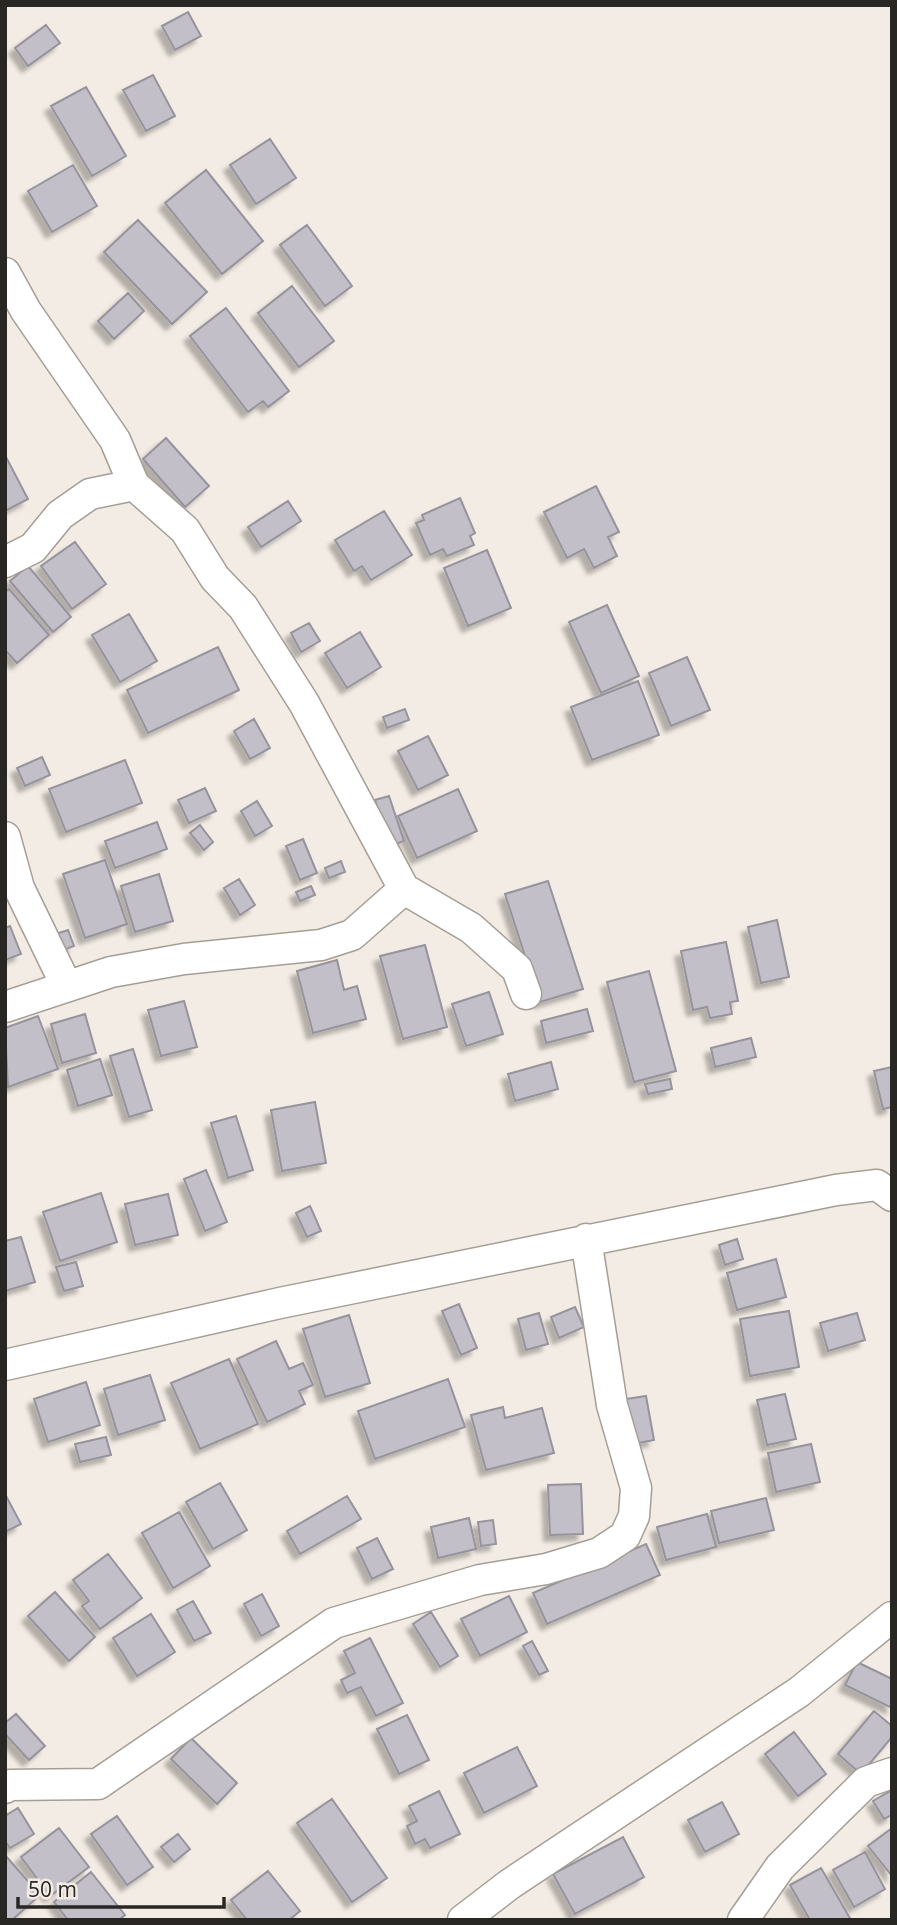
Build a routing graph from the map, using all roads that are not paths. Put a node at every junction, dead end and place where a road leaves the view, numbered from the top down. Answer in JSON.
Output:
{"nodes":[{"id":1,"x":5,"y":272,"type":"edge"},
{"id":2,"x":134,"y":485,"type":"junction"},
{"id":3,"x":5,"y":562,"type":"edge"},
{"id":4,"x":5,"y":837,"type":"edge"},
{"id":5,"x":404,"y":889,"type":"junction"},
{"id":6,"x":66,"y":985,"type":"junction"},
{"id":7,"x":526,"y":994,"type":"dead end"},
{"id":8,"x":5,"y":1007,"type":"edge"},
{"id":9,"x":892,"y":1196,"type":"edge"},
{"id":10,"x":586,"y":1239,"type":"junction"},
{"id":11,"x":5,"y":1365,"type":"edge"},
{"id":12,"x":892,"y":1617,"type":"edge"},
{"id":13,"x":892,"y":1773,"type":"edge"},
{"id":14,"x":5,"y":1788,"type":"edge"},
{"id":15,"x":463,"y":1920,"type":"edge"},
{"id":16,"x":743,"y":1920,"type":"edge"}],
"edges":[{"from":1,"to":2,"type":"street"},
{"from":2,"to":3,"type":"street"},
{"from":2,"to":5,"type":"street"},
{"from":4,"to":6,"type":"street"},
{"from":5,"to":6,"type":"street"},
{"from":5,"to":7,"type":"street"},
{"from":6,"to":8,"type":"street"},
{"from":9,"to":10,"type":"street"},
{"from":10,"to":11,"type":"street"},
{"from":10,"to":14,"type":"street"},
{"from":12,"to":15,"type":"street"},
{"from":13,"to":16,"type":"street"}]}
